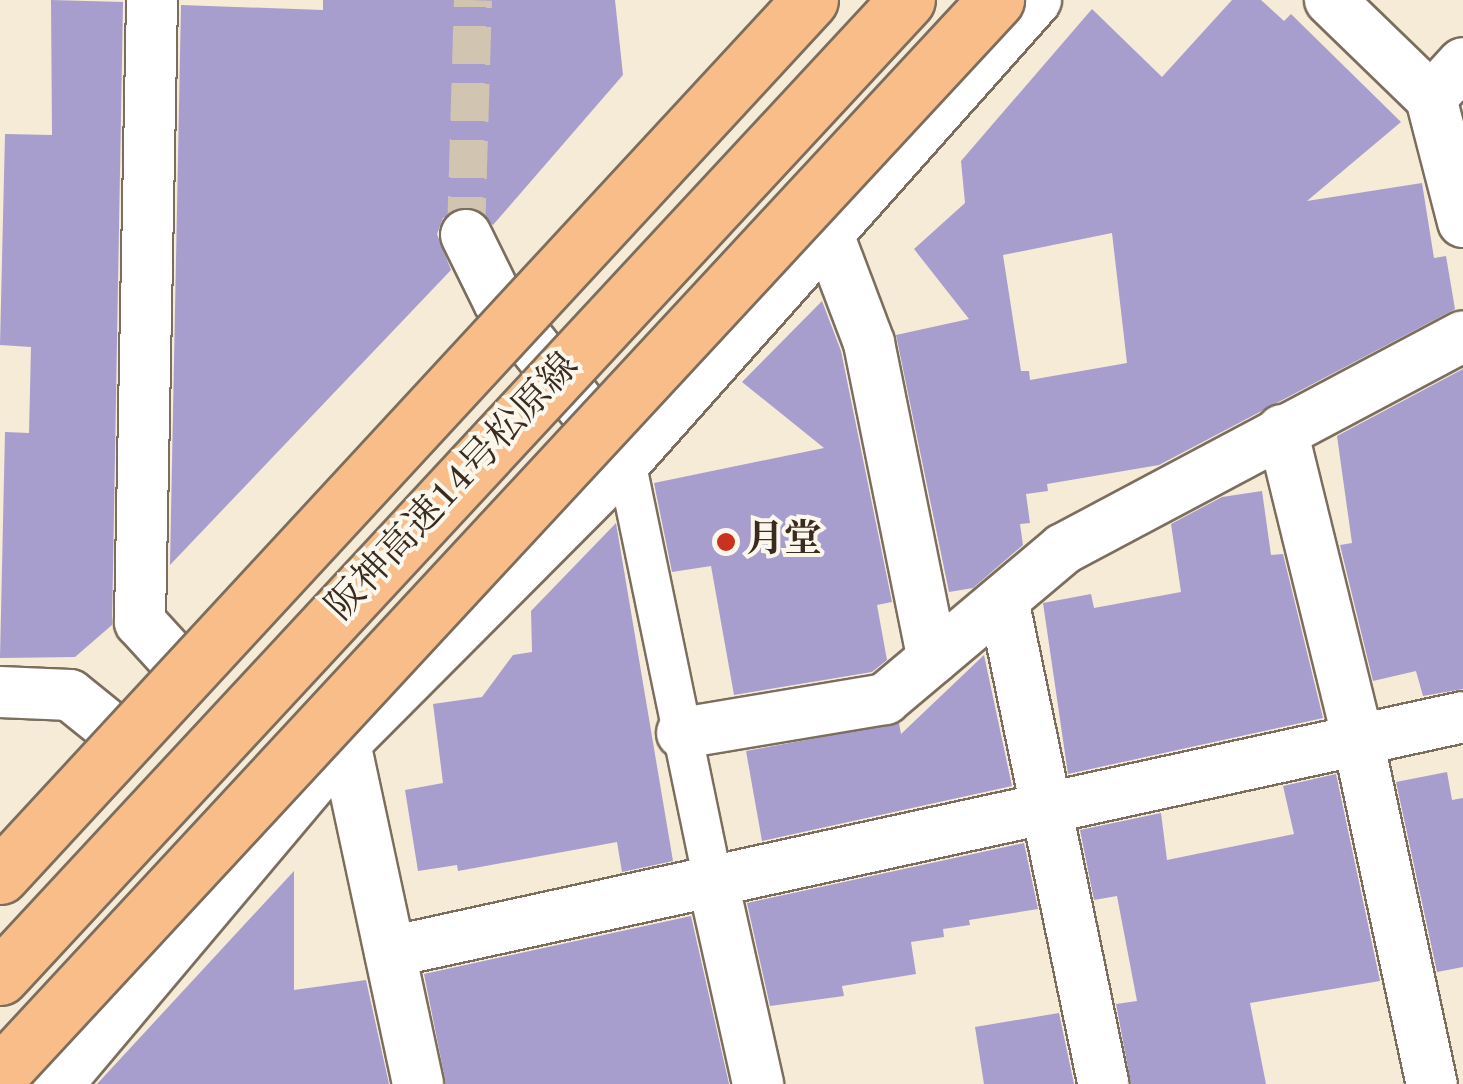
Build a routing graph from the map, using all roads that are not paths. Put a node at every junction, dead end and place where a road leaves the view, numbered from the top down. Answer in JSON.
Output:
{"nodes":[{"id":1,"x":152,"y":0,"type":"edge"},
{"id":2,"x":776,"y":0,"type":"edge"},
{"id":3,"x":810,"y":0,"type":"edge"},
{"id":4,"x":908,"y":0,"type":"edge"},
{"id":5,"x":996,"y":0,"type":"edge"},
{"id":6,"x":1036,"y":0,"type":"edge"},
{"id":7,"x":1330,"y":0,"type":"edge"},
{"id":8,"x":1447,"y":80,"type":"edge"},
{"id":9,"x":1463,"y":222,"type":"edge"},
{"id":10,"x":826,"y":229,"type":"junction"},
{"id":11,"x":466,"y":235,"type":"tunnel mouth"},
{"id":12,"x":499,"y":302,"type":"junction"},
{"id":13,"x":1463,"y":336,"type":"edge"},
{"id":14,"x":1282,"y":430,"type":"junction"},
{"id":15,"x":626,"y":461,"type":"junction"},
{"id":16,"x":1004,"y":604,"type":"junction"},
{"id":17,"x":172,"y":657,"type":"junction"},
{"id":18,"x":933,"y":658,"type":"junction"},
{"id":19,"x":0,"y":692,"type":"edge"},
{"id":20,"x":1463,"y":717,"type":"edge"},
{"id":21,"x":106,"y":724,"type":"junction"},
{"id":22,"x":682,"y":733,"type":"junction"},
{"id":23,"x":1358,"y":740,"type":"junction"},
{"id":24,"x":344,"y":743,"type":"junction"},
{"id":25,"x":1042,"y":807,"type":"junction"},
{"id":26,"x":0,"y":838,"type":"edge"},
{"id":27,"x":0,"y":876,"type":"edge"},
{"id":28,"x":715,"y":890,"type":"junction"},
{"id":29,"x":390,"y":952,"type":"junction"},
{"id":30,"x":0,"y":977,"type":"edge"},
{"id":31,"x":0,"y":1074,"type":"edge"},
{"id":32,"x":58,"y":1084,"type":"edge"},
{"id":33,"x":418,"y":1084,"type":"edge"},
{"id":34,"x":758,"y":1084,"type":"edge"},
{"id":35,"x":1104,"y":1084,"type":"edge"},
{"id":36,"x":1432,"y":1084,"type":"edge"}],
"edges":[{"from":1,"to":17,"type":"street"},
{"from":2,"to":12,"type":"street"},
{"from":3,"to":27,"type":"highway","name":"阪神高速14号松原線","bridge":true},
{"from":4,"to":30,"type":"highway","name":"阪神高速14号松原線","bridge":true},
{"from":5,"to":31,"type":"highway","bridge":true},
{"from":6,"to":10,"type":"street"},
{"from":7,"to":8,"type":"street"},
{"from":8,"to":9,"type":"street"},
{"from":10,"to":15,"type":"street"},
{"from":10,"to":18,"type":"street"},
{"from":11,"to":12,"type":"street"},
{"from":12,"to":15,"type":"street"},
{"from":12,"to":17,"type":"street"},
{"from":13,"to":14,"type":"street"},
{"from":14,"to":16,"type":"street"},
{"from":14,"to":23,"type":"street"},
{"from":15,"to":22,"type":"street"},
{"from":15,"to":24,"type":"street"},
{"from":16,"to":18,"type":"street"},
{"from":16,"to":25,"type":"street"},
{"from":17,"to":21,"type":"street"},
{"from":18,"to":22,"type":"street"},
{"from":19,"to":21,"type":"street"},
{"from":20,"to":23,"type":"street"},
{"from":21,"to":26,"type":"street"},
{"from":22,"to":28,"type":"street"},
{"from":23,"to":25,"type":"street"},
{"from":23,"to":36,"type":"street"},
{"from":24,"to":29,"type":"street"},
{"from":24,"to":32,"type":"street"},
{"from":25,"to":28,"type":"street"},
{"from":25,"to":35,"type":"street"},
{"from":28,"to":29,"type":"street"},
{"from":28,"to":34,"type":"street"},
{"from":29,"to":33,"type":"street"}]}
